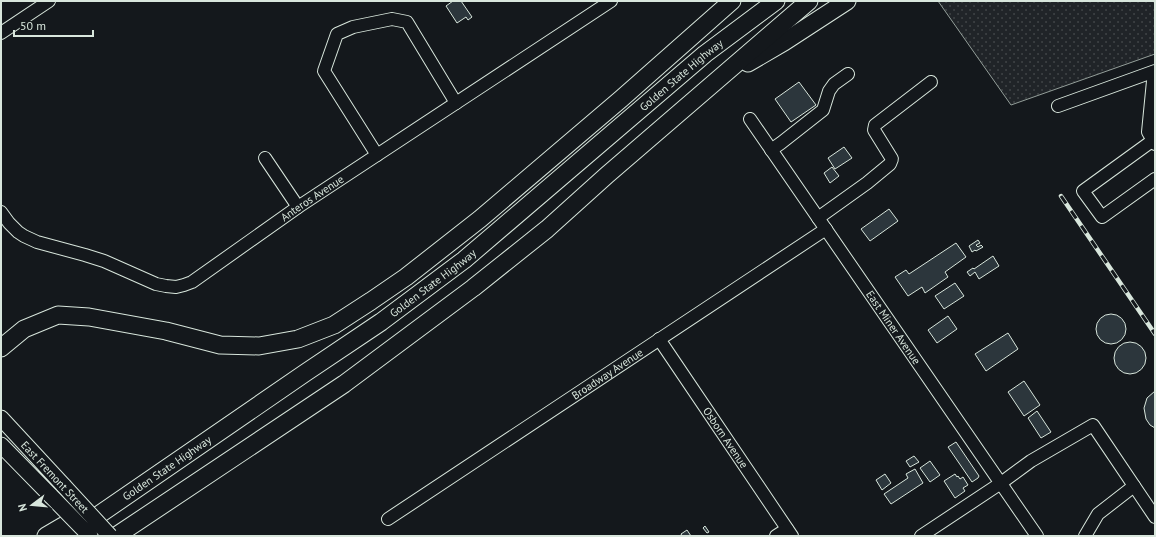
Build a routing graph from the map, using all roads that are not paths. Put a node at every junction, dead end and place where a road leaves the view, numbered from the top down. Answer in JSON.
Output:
{"nodes":[{"id":1,"x":49,"y":1,"type":"edge"},
{"id":2,"x":611,"y":1,"type":"edge"},
{"id":3,"x":732,"y":1,"type":"edge"},
{"id":4,"x":768,"y":1,"type":"edge"},
{"id":5,"x":776,"y":1,"type":"edge"},
{"id":6,"x":809,"y":1,"type":"edge"},
{"id":7,"x":847,"y":1,"type":"edge"},
{"id":8,"x":755,"y":17,"type":"junction"},
{"id":9,"x":1,"y":33,"type":"edge"},
{"id":10,"x":848,"y":74,"type":"dead end"},
{"id":11,"x":1154,"y":77,"type":"edge"},
{"id":12,"x":932,"y":82,"type":"dead end"},
{"id":13,"x":712,"y":85,"type":"junction"},
{"id":14,"x":456,"y":103,"type":"junction"},
{"id":15,"x":1058,"y":106,"type":"dead end"},
{"id":16,"x":750,"y":119,"type":"dead end"},
{"id":17,"x":1154,"y":143,"type":"edge"},
{"id":18,"x":771,"y":150,"type":"junction"},
{"id":19,"x":377,"y":155,"type":"junction"},
{"id":20,"x":265,"y":158,"type":"dead end"},
{"id":21,"x":1155,"y":179,"type":"edge"},
{"id":22,"x":298,"y":207,"type":"junction"},
{"id":23,"x":1,"y":212,"type":"edge"},
{"id":24,"x":818,"y":218,"type":"junction"},
{"id":25,"x":826,"y":229,"type":"junction"},
{"id":26,"x":659,"y":339,"type":"junction"},
{"id":27,"x":1,"y":348,"type":"edge"},
{"id":28,"x":1,"y":418,"type":"edge"},
{"id":29,"x":1,"y":445,"type":"edge"},
{"id":30,"x":1001,"y":483,"type":"junction"},
{"id":31,"x":1134,"y":486,"type":"junction"},
{"id":32,"x":158,"y":507,"type":"junction"},
{"id":33,"x":1155,"y":517,"type":"edge"},
{"id":34,"x":388,"y":519,"type":"dead end"},
{"id":35,"x":87,"y":531,"type":"edge"},
{"id":36,"x":790,"y":532,"type":"edge"},
{"id":37,"x":46,"y":536,"type":"edge"},
{"id":38,"x":68,"y":536,"type":"edge"},
{"id":39,"x":110,"y":536,"type":"edge"},
{"id":40,"x":116,"y":536,"type":"edge"},
{"id":41,"x":135,"y":536,"type":"edge"},
{"id":42,"x":776,"y":536,"type":"edge"},
{"id":43,"x":921,"y":536,"type":"edge"},
{"id":44,"x":1037,"y":536,"type":"edge"},
{"id":45,"x":1085,"y":536,"type":"edge"}],
"edges":[{"from":1,"to":9,"type":"street"},
{"from":2,"to":14,"type":"street","name":"Anteros Avenue"},
{"from":3,"to":27,"type":"highway"},
{"from":4,"to":8,"type":"highway"},
{"from":5,"to":8,"type":"highway","name":"Golden State Highway"},
{"from":6,"to":13,"type":"highway"},
{"from":7,"to":13,"type":"highway"},
{"from":8,"to":35,"type":"highway","name":"Golden State Highway"},
{"from":10,"to":18,"type":"street"},
{"from":11,"to":15,"type":"street"},
{"from":11,"to":17,"type":"street"},
{"from":12,"to":24,"type":"street"},
{"from":13,"to":32,"type":"highway"},
{"from":14,"to":19,"type":"street","name":"Anteros Avenue"},
{"from":14,"to":19,"type":"street"},
{"from":16,"to":18,"type":"street","name":"East Miner Avenue"},
{"from":17,"to":21,"type":"street"},
{"from":18,"to":24,"type":"street","name":"East Miner Avenue"},
{"from":19,"to":22,"type":"street","name":"Anteros Avenue"},
{"from":20,"to":22,"type":"street"},
{"from":22,"to":23,"type":"street","name":"Anteros Avenue"},
{"from":24,"to":25,"type":"street","name":"East Miner Avenue"},
{"from":25,"to":26,"type":"street","name":"Broadway Avenue"},
{"from":25,"to":30,"type":"street","name":"East Miner Avenue"},
{"from":26,"to":34,"type":"street","name":"Broadway Avenue"},
{"from":26,"to":36,"type":"street","name":"Osborn Avenue"},
{"from":28,"to":39,"type":"main road","name":"East Fremont Street","bridge":true},
{"from":29,"to":35,"type":"main road","name":"East Fremont Street","bridge":true},
{"from":30,"to":31,"type":"street"},
{"from":30,"to":43,"type":"street"},
{"from":30,"to":44,"type":"street","name":"East Miner Avenue"},
{"from":31,"to":33,"type":"street"},
{"from":31,"to":45,"type":"street"},
{"from":32,"to":40,"type":"highway"},
{"from":32,"to":41,"type":"highway"},
{"from":35,"to":37,"type":"highway"},
{"from":35,"to":38,"type":"highway","name":"Golden State Highway"},
{"from":36,"to":42,"type":"street"}]}
